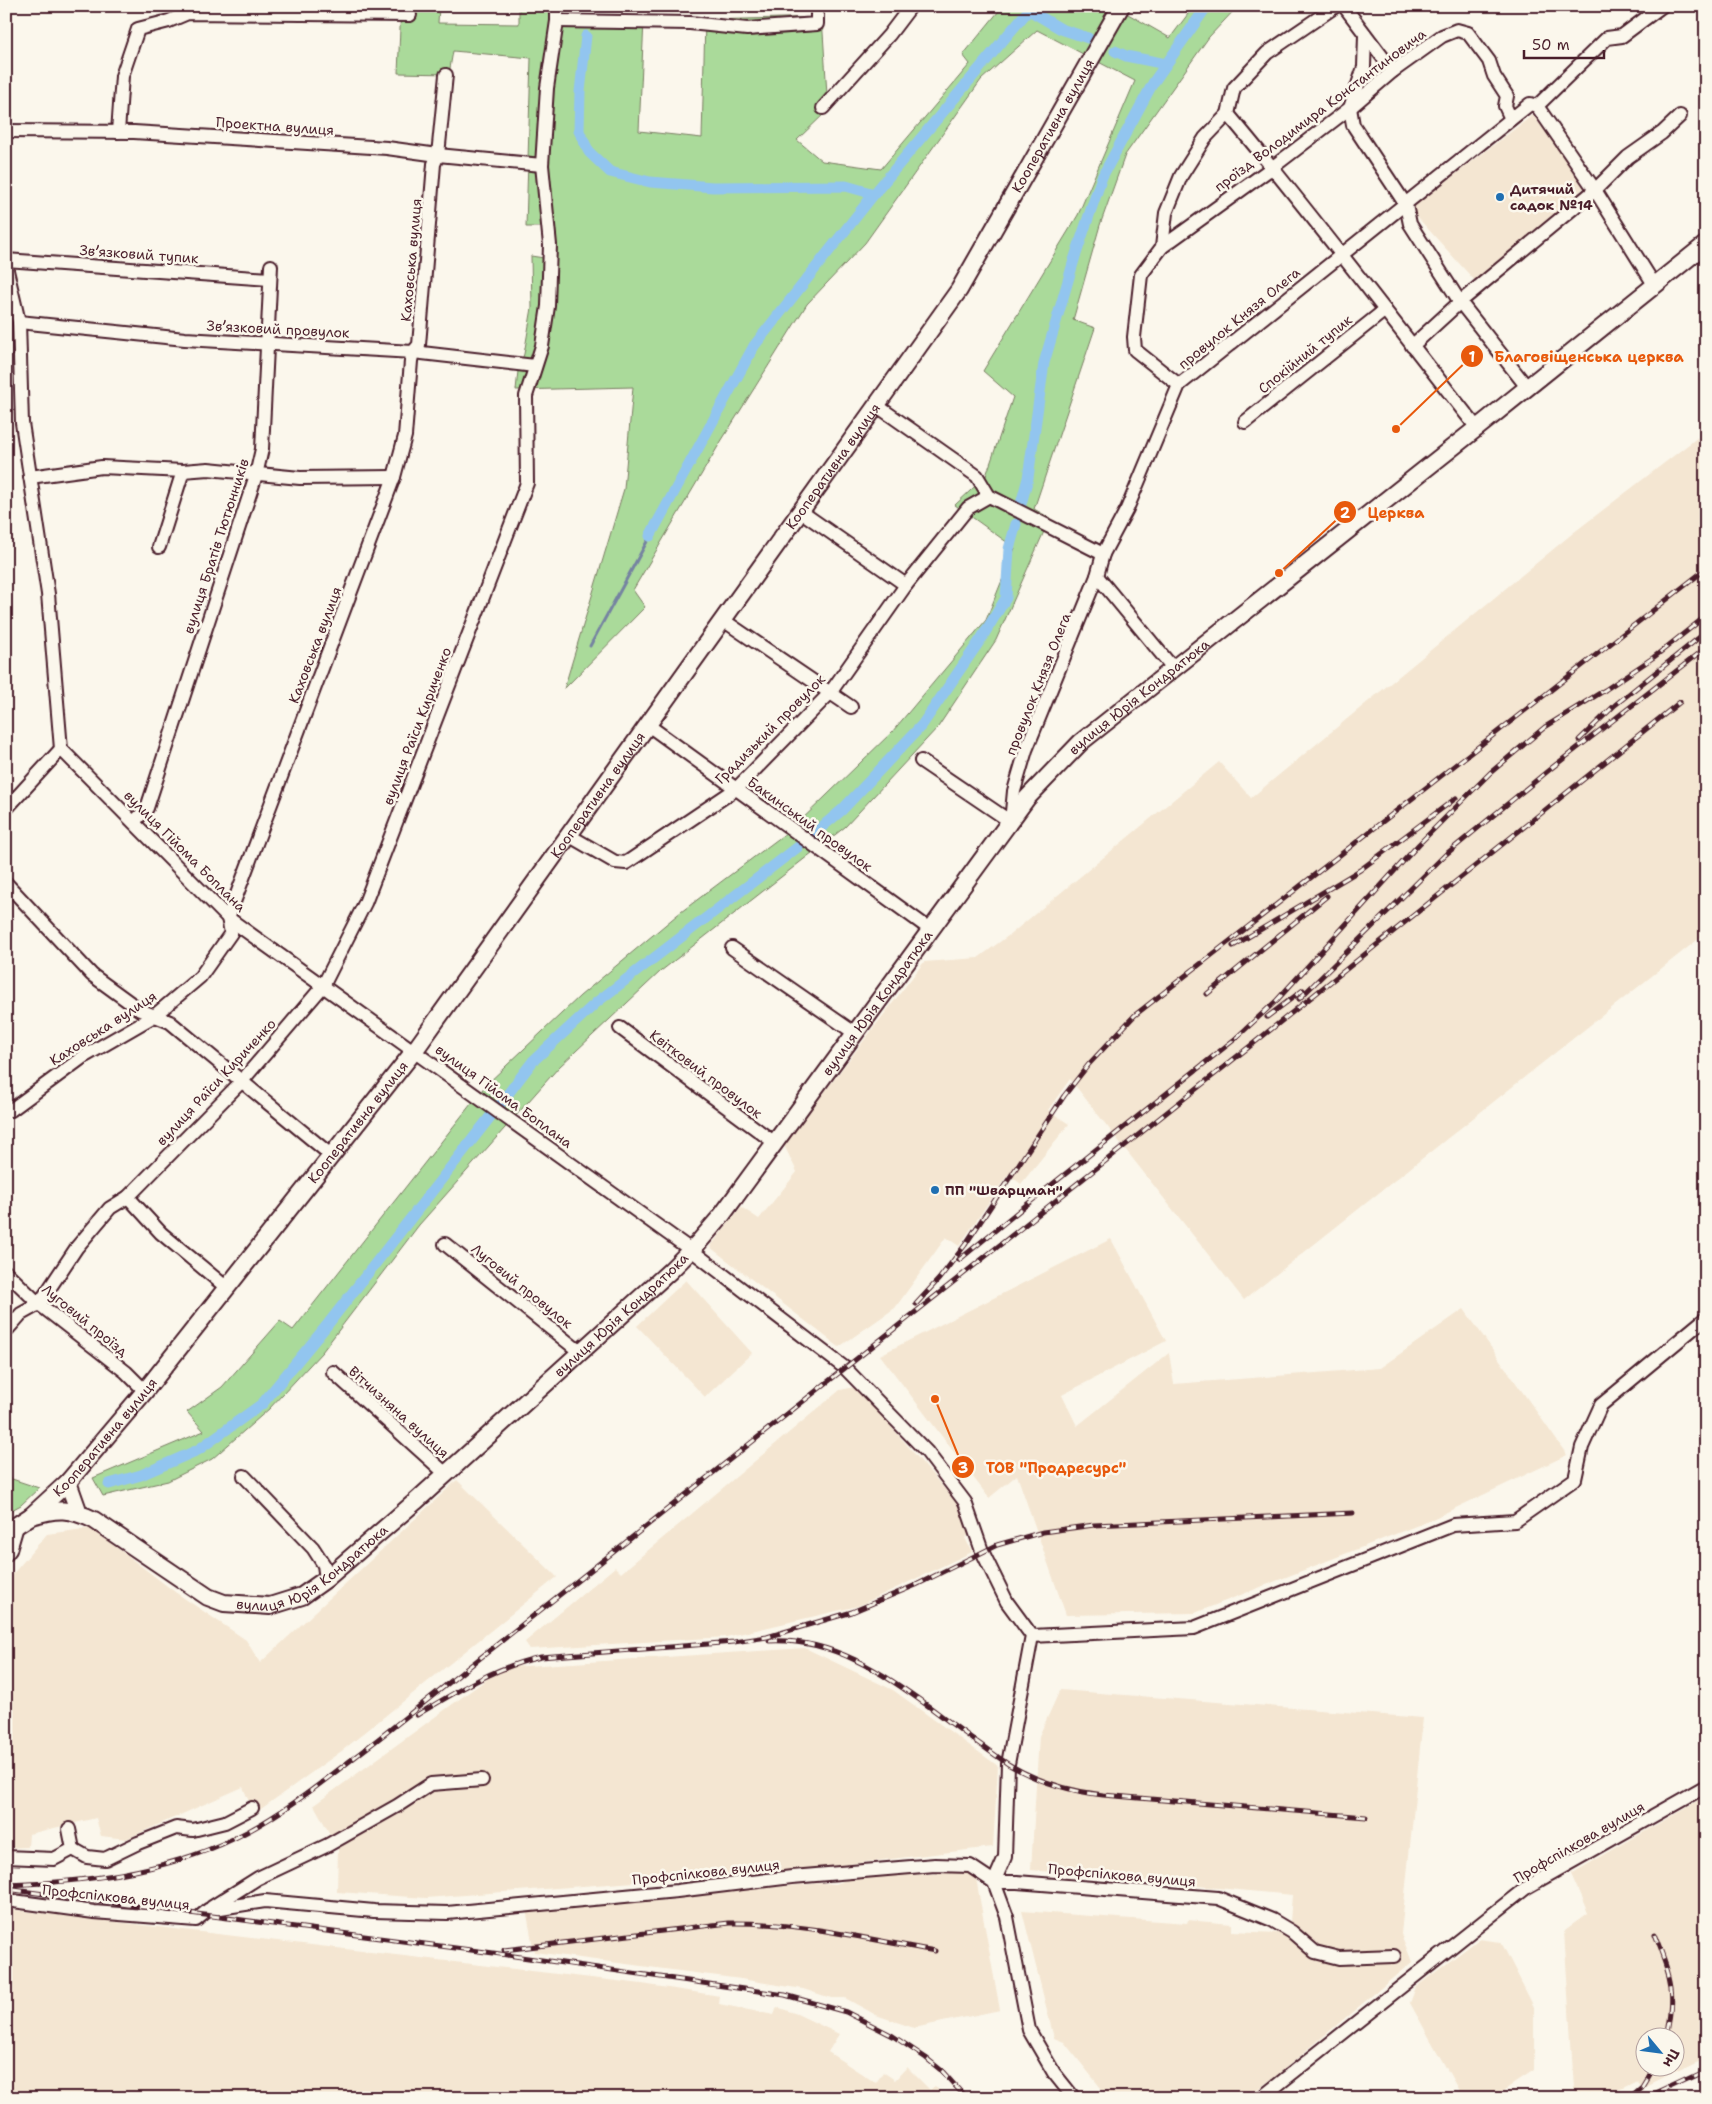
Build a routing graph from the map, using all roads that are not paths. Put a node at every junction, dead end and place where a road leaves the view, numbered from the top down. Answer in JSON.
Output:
{"nodes":[{"id":1,"x":557,"y":6,"type":"edge"},
{"id":2,"x":817,"y":6,"type":"edge"},
{"id":3,"x":910,"y":6,"type":"edge"},
{"id":4,"x":1121,"y":6,"type":"edge"},
{"id":5,"x":1336,"y":6,"type":"edge"},
{"id":6,"x":1344,"y":6,"type":"edge"},
{"id":7,"x":1662,"y":6,"type":"edge"},
{"id":8,"x":188,"y":10,"type":"edge"},
{"id":9,"x":410,"y":15,"type":"dead end"},
{"id":10,"x":557,"y":21,"type":"junction"},
{"id":11,"x":1366,"y":36,"type":"junction"},
{"id":12,"x":1393,"y":71,"type":"junction"},
{"id":13,"x":446,"y":76,"type":"dead end"},
{"id":14,"x":1537,"y":106,"type":"junction"},
{"id":15,"x":823,"y":108,"type":"dead end"},
{"id":16,"x":1350,"y":108,"type":"junction"},
{"id":17,"x":1228,"y":114,"type":"junction"},
{"id":18,"x":1680,"y":116,"type":"dead end"},
{"id":19,"x":1511,"y":120,"type":"junction"},
{"id":20,"x":6,"y":131,"type":"edge"},
{"id":21,"x":118,"y":132,"type":"junction"},
{"id":22,"x":438,"y":155,"type":"junction"},
{"id":23,"x":542,"y":165,"type":"junction"},
{"id":24,"x":1273,"y":167,"type":"junction"},
{"id":25,"x":1595,"y":190,"type":"junction"},
{"id":26,"x":1406,"y":204,"type":"junction"},
{"id":27,"x":1706,"y":244,"type":"edge"},
{"id":28,"x":1162,"y":248,"type":"junction"},
{"id":29,"x":1343,"y":254,"type":"junction"},
{"id":30,"x":6,"y":260,"type":"edge"},
{"id":31,"x":6,"y":266,"type":"edge"},
{"id":32,"x":271,"y":266,"type":"dead end"},
{"id":33,"x":270,"y":279,"type":"junction"},
{"id":34,"x":1655,"y":286,"type":"junction"},
{"id":35,"x":1460,"y":302,"type":"junction"},
{"id":36,"x":1384,"y":310,"type":"junction"},
{"id":37,"x":19,"y":322,"type":"junction"},
{"id":38,"x":268,"y":344,"type":"junction"},
{"id":39,"x":1412,"y":346,"type":"junction"},
{"id":40,"x":413,"y":352,"type":"junction"},
{"id":41,"x":535,"y":366,"type":"junction"},
{"id":42,"x":1179,"y":385,"type":"junction"},
{"id":43,"x":1527,"y":387,"type":"junction"},
{"id":44,"x":876,"y":405,"type":"junction"},
{"id":45,"x":1245,"y":422,"type":"dead end"},
{"id":46,"x":1477,"y":428,"type":"junction"},
{"id":47,"x":184,"y":471,"type":"junction"},
{"id":48,"x":256,"y":475,"type":"junction"},
{"id":49,"x":30,"y":477,"type":"junction"},
{"id":50,"x":394,"y":477,"type":"junction"},
{"id":51,"x":989,"y":496,"type":"junction"},
{"id":52,"x":800,"y":511,"type":"junction"},
{"id":53,"x":159,"y":547,"type":"dead end"},
{"id":54,"x":1102,"y":554,"type":"junction"},
{"id":55,"x":1098,"y":576,"type":"junction"},
{"id":56,"x":906,"y":585,"type":"junction"},
{"id":57,"x":723,"y":620,"type":"junction"},
{"id":58,"x":1173,"y":668,"type":"junction"},
{"id":59,"x":830,"y":693,"type":"junction"},
{"id":60,"x":851,"y":707,"type":"dead end"},
{"id":61,"x":648,"y":725,"type":"junction"},
{"id":62,"x":61,"y":749,"type":"junction"},
{"id":63,"x":921,"y":760,"type":"dead end"},
{"id":64,"x":736,"y":789,"type":"junction"},
{"id":65,"x":6,"y":809,"type":"edge"},
{"id":66,"x":134,"y":822,"type":"junction"},
{"id":67,"x":1012,"y":822,"type":"junction"},
{"id":68,"x":570,"y":836,"type":"junction"},
{"id":69,"x":6,"y":882,"type":"edge"},
{"id":70,"x":228,"y":918,"type":"junction"},
{"id":71,"x":931,"y":930,"type":"junction"},
{"id":72,"x":732,"y":948,"type":"dead end"},
{"id":73,"x":323,"y":986,"type":"junction"},
{"id":74,"x":154,"y":1016,"type":"junction"},
{"id":75,"x":620,"y":1028,"type":"dead end"},
{"id":76,"x":856,"y":1034,"type":"junction"},
{"id":77,"x":415,"y":1050,"type":"junction"},
{"id":78,"x":242,"y":1081,"type":"junction"},
{"id":79,"x":8,"y":1111,"type":"edge"},
{"id":80,"x":775,"y":1143,"type":"junction"},
{"id":81,"x":332,"y":1156,"type":"junction"},
{"id":82,"x":128,"y":1197,"type":"junction"},
{"id":83,"x":445,"y":1244,"type":"dead end"},
{"id":84,"x":691,"y":1250,"type":"junction"},
{"id":85,"x":6,"y":1272,"type":"edge"},
{"id":86,"x":227,"y":1288,"type":"junction"},
{"id":87,"x":39,"y":1304,"type":"junction"},
{"id":88,"x":1706,"y":1318,"type":"edge"},
{"id":89,"x":6,"y":1331,"type":"edge"},
{"id":90,"x":580,"y":1352,"type":"junction"},
{"id":91,"x":332,"y":1372,"type":"dead end"},
{"id":92,"x":145,"y":1391,"type":"junction"},
{"id":93,"x":446,"y":1474,"type":"junction"},
{"id":94,"x":244,"y":1476,"type":"dead end"},
{"id":95,"x":68,"y":1482,"type":"junction"},
{"id":96,"x":79,"y":1513,"type":"junction"},
{"id":97,"x":31,"y":1516,"type":"junction"},
{"id":98,"x":12,"y":1529,"type":"edge"},
{"id":99,"x":6,"y":1555,"type":"edge"},
{"id":100,"x":326,"y":1579,"type":"junction"},
{"id":101,"x":1032,"y":1636,"type":"junction"},
{"id":102,"x":482,"y":1780,"type":"dead end"},
{"id":103,"x":1706,"y":1786,"type":"edge"},
{"id":104,"x":252,"y":1808,"type":"dead end"},
{"id":105,"x":69,"y":1829,"type":"dead end"},
{"id":106,"x":73,"y":1849,"type":"junction"},
{"id":107,"x":6,"y":1857,"type":"edge"},
{"id":108,"x":994,"y":1882,"type":"junction"},
{"id":109,"x":6,"y":1900,"type":"edge"},
{"id":110,"x":208,"y":1910,"type":"junction"},
{"id":111,"x":1394,"y":1956,"type":"dead end"},
{"id":112,"x":1074,"y":2098,"type":"edge"},
{"id":113,"x":1261,"y":2098,"type":"edge"}],
"edges":[{"from":1,"to":10,"type":"street","name":"вулиця Раїси Кириченко"},
{"from":2,"to":10,"type":"street"},
{"from":3,"to":15,"type":"street"},
{"from":4,"to":44,"type":"street","name":"Кооперативна вулиця"},
{"from":5,"to":17,"type":"street"},
{"from":6,"to":11,"type":"street"},
{"from":7,"to":14,"type":"street","name":"провулок Князя Олега"},
{"from":8,"to":9,"type":"street"},
{"from":8,"to":21,"type":"street"},
{"from":10,"to":23,"type":"street","name":"вулиця Раїси Кириченко"},
{"from":11,"to":12,"type":"street"},
{"from":11,"to":16,"type":"street"},
{"from":12,"to":16,"type":"street","name":"проїзд Володимира Константиновича"},
{"from":12,"to":19,"type":"street","name":"проїзд Володимира Константиновича"},
{"from":13,"to":22,"type":"street","name":"Каховська вулиця"},
{"from":14,"to":19,"type":"street","name":"провулок Князя Олега"},
{"from":14,"to":25,"type":"street"},
{"from":16,"to":24,"type":"street","name":"проїзд Володимира Константиновича"},
{"from":16,"to":26,"type":"street"},
{"from":17,"to":24,"type":"street"},
{"from":17,"to":28,"type":"street"},
{"from":18,"to":25,"type":"street"},
{"from":19,"to":26,"type":"street","name":"провулок Князя Олега"},
{"from":20,"to":21,"type":"street","name":"Проектна вулиця"},
{"from":21,"to":22,"type":"street","name":"Проектна вулиця"},
{"from":22,"to":23,"type":"street","name":"Проектна вулиця"},
{"from":22,"to":40,"type":"street","name":"Каховська вулиця"},
{"from":23,"to":41,"type":"street","name":"вулиця Раїси Кириченко"},
{"from":24,"to":28,"type":"street","name":"проїзд Володимира Константиновича"},
{"from":24,"to":29,"type":"street"},
{"from":25,"to":34,"type":"street"},
{"from":25,"to":35,"type":"street"},
{"from":26,"to":29,"type":"street","name":"провулок Князя Олега"},
{"from":26,"to":35,"type":"street"},
{"from":27,"to":34,"type":"street","name":"вулиця Юрія Кондратюка"},
{"from":28,"to":42,"type":"street","name":"проїзд Володимира Константиновича"},
{"from":29,"to":36,"type":"street"},
{"from":29,"to":42,"type":"street","name":"провулок Князя Олега"},
{"from":30,"to":33,"type":"street","name":"Звʼязковий тупик"},
{"from":31,"to":37,"type":"street"},
{"from":32,"to":33,"type":"street","name":"вулиця Братів Тютюнників"},
{"from":33,"to":38,"type":"street","name":"вулиця Братів Тютюнників"},
{"from":34,"to":43,"type":"street","name":"вулиця Юрія Кондратюка"},
{"from":35,"to":39,"type":"street"},
{"from":35,"to":43,"type":"street"},
{"from":36,"to":39,"type":"street"},
{"from":36,"to":45,"type":"street","name":"Спокійний тупик"},
{"from":37,"to":38,"type":"street","name":"Звʼязковий провулок"},
{"from":37,"to":49,"type":"street"},
{"from":38,"to":40,"type":"street","name":"Звʼязковий провулок"},
{"from":38,"to":48,"type":"street","name":"вулиця Братів Тютюнників"},
{"from":39,"to":46,"type":"street"},
{"from":40,"to":41,"type":"street","name":"Звʼязковий провулок"},
{"from":40,"to":50,"type":"street","name":"Каховська вулиця"},
{"from":41,"to":73,"type":"street","name":"вулиця Раїси Кириченко"},
{"from":42,"to":54,"type":"street","name":"провулок Князя Олега"},
{"from":43,"to":46,"type":"street","name":"вулиця Юрія Кондратюка"},
{"from":44,"to":51,"type":"street"},
{"from":44,"to":52,"type":"street","name":"Кооперативна вулиця"},
{"from":46,"to":58,"type":"street","name":"вулиця Юрія Кондратюка"},
{"from":47,"to":48,"type":"street"},
{"from":47,"to":49,"type":"street"},
{"from":47,"to":53,"type":"street"},
{"from":48,"to":50,"type":"street"},
{"from":48,"to":66,"type":"street","name":"вулиця Братів Тютюнників"},
{"from":49,"to":62,"type":"street"},
{"from":50,"to":70,"type":"street","name":"Каховська вулиця"},
{"from":51,"to":54,"type":"street"},
{"from":51,"to":56,"type":"street","name":"Градизький провулок"},
{"from":52,"to":56,"type":"street"},
{"from":52,"to":57,"type":"street","name":"Кооперативна вулиця"},
{"from":54,"to":55,"type":"street","name":"провулок Князя Олега"},
{"from":55,"to":58,"type":"street"},
{"from":55,"to":67,"type":"street","name":"провулок Князя Олега"},
{"from":56,"to":59,"type":"street","name":"Градизький провулок"},
{"from":57,"to":59,"type":"street"},
{"from":57,"to":61,"type":"street","name":"Кооперативна вулиця"},
{"from":58,"to":67,"type":"street","name":"вулиця Юрія Кондратюка"},
{"from":59,"to":60,"type":"street"},
{"from":59,"to":64,"type":"street","name":"Градизький провулок"},
{"from":61,"to":64,"type":"street","name":"Бакинський провулок"},
{"from":61,"to":68,"type":"street","name":"Кооперативна вулиця"},
{"from":62,"to":65,"type":"street"},
{"from":62,"to":66,"type":"street","name":"вулиця Гійома Боплана"},
{"from":63,"to":67,"type":"street"},
{"from":64,"to":68,"type":"street","name":"Градизький провулок"},
{"from":64,"to":71,"type":"street","name":"Бакинський провулок"},
{"from":66,"to":70,"type":"street","name":"вулиця Гійома Боплана"},
{"from":67,"to":71,"type":"street","name":"вулиця Юрія Кондратюка"},
{"from":68,"to":77,"type":"street","name":"Кооперативна вулиця"},
{"from":69,"to":74,"type":"street"},
{"from":70,"to":73,"type":"street","name":"вулиця Гійома Боплана"},
{"from":70,"to":74,"type":"street","name":"Каховська вулиця"},
{"from":71,"to":76,"type":"street","name":"вулиця Юрія Кондратюка"},
{"from":72,"to":76,"type":"street"},
{"from":73,"to":77,"type":"street","name":"вулиця Гійома Боплана"},
{"from":73,"to":78,"type":"street","name":"вулиця Раїси Кириченко"},
{"from":74,"to":78,"type":"street"},
{"from":74,"to":79,"type":"street","name":"Каховська вулиця"},
{"from":75,"to":80,"type":"street","name":"Квітковий провулок"},
{"from":76,"to":80,"type":"street","name":"вулиця Юрія Кондратюка"},
{"from":77,"to":81,"type":"street","name":"Кооперативна вулиця"},
{"from":77,"to":84,"type":"street","name":"вулиця Гійома Боплана"},
{"from":78,"to":81,"type":"street"},
{"from":78,"to":82,"type":"street","name":"вулиця Раїси Кириченко"},
{"from":80,"to":84,"type":"street","name":"вулиця Юрія Кондратюка"},
{"from":81,"to":86,"type":"street","name":"Кооперативна вулиця"},
{"from":82,"to":86,"type":"street"},
{"from":82,"to":87,"type":"street","name":"вулиця Раїси Кириченко"},
{"from":83,"to":90,"type":"street","name":"Луговий провулок"},
{"from":84,"to":90,"type":"street","name":"вулиця Юрія Кондратюка"},
{"from":84,"to":101,"type":"street","name":"вулиця Гійома Боплана"},
{"from":85,"to":87,"type":"street","name":"Луговий проїзд"},
{"from":86,"to":92,"type":"street","name":"Кооперативна вулиця"},
{"from":87,"to":89,"type":"street","name":"вулиця Раїси Кириченко"},
{"from":87,"to":92,"type":"street","name":"Луговий проїзд"},
{"from":88,"to":101,"type":"street"},
{"from":90,"to":93,"type":"street","name":"вулиця Юрія Кондратюка"},
{"from":91,"to":93,"type":"street","name":"Вітчизняна вулиця"},
{"from":92,"to":95,"type":"street","name":"Кооперативна вулиця"},
{"from":93,"to":100,"type":"street","name":"вулиця Юрія Кондратюка"},
{"from":94,"to":100,"type":"street"},
{"from":95,"to":96,"type":"street"},
{"from":95,"to":97,"type":"street","name":"Кооперативна вулиця"},
{"from":96,"to":97,"type":"street","name":"вулиця Юрія Кондратюка"},
{"from":96,"to":100,"type":"street","name":"вулиця Юрія Кондратюка"},
{"from":97,"to":98,"type":"street","name":"Кооперативна вулиця"},
{"from":98,"to":99,"type":"street"},
{"from":101,"to":108,"type":"street"},
{"from":102,"to":110,"type":"street"},
{"from":103,"to":113,"type":"street","name":"Профспілкова вулиця"},
{"from":104,"to":106,"type":"street"},
{"from":105,"to":106,"type":"street"},
{"from":106,"to":107,"type":"street"},
{"from":108,"to":110,"type":"street","name":"Профспілкова вулиця"},
{"from":108,"to":111,"type":"street","name":"Профспілкова вулиця"},
{"from":108,"to":112,"type":"street"},
{"from":109,"to":110,"type":"street","name":"Профспілкова вулиця"}]}
